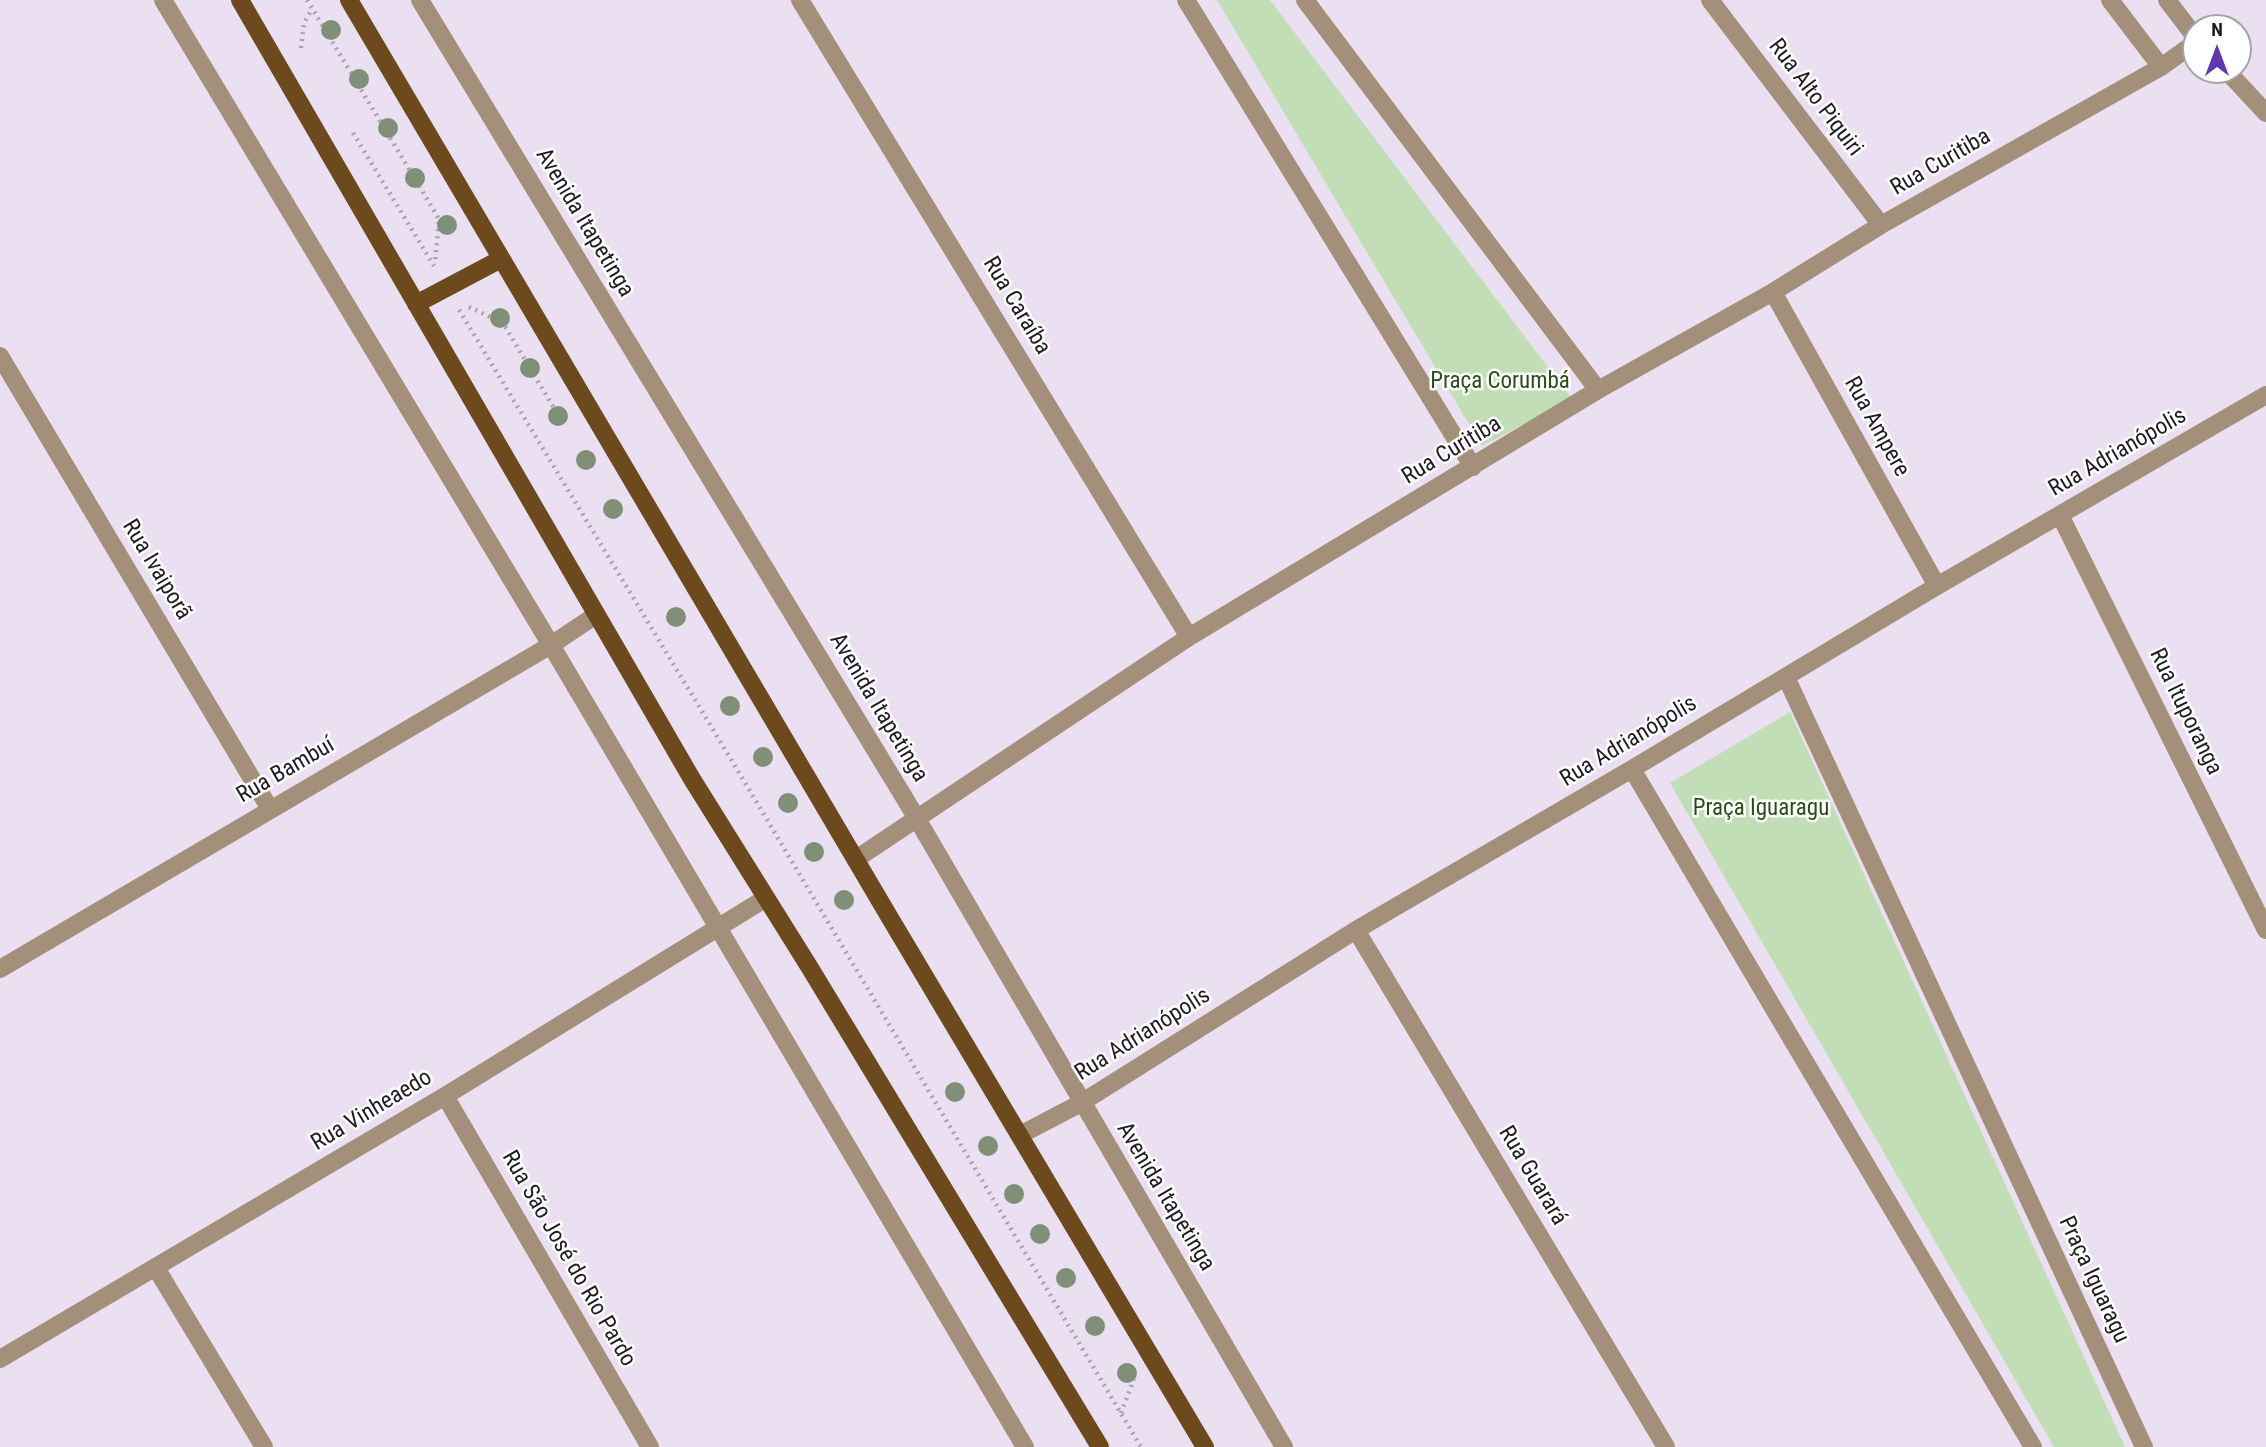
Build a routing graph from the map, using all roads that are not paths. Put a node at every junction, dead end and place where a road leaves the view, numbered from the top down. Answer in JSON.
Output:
{"nodes":[{"id":1,"x":163,"y":0,"type":"edge"},
{"id":2,"x":240,"y":0,"type":"edge"},
{"id":3,"x":349,"y":0,"type":"edge"},
{"id":4,"x":421,"y":0,"type":"edge"},
{"id":5,"x":800,"y":0,"type":"edge"},
{"id":6,"x":1186,"y":0,"type":"edge"},
{"id":7,"x":1305,"y":0,"type":"edge"},
{"id":8,"x":1710,"y":0,"type":"edge"},
{"id":9,"x":2110,"y":0,"type":"edge"},
{"id":10,"x":2167,"y":0,"type":"edge"},
{"id":11,"x":2182,"y":21,"type":"edge"},
{"id":12,"x":2182,"y":51,"type":"edge"},
{"id":13,"x":2161,"y":67,"type":"junction"},
{"id":14,"x":2239,"y":84,"type":"edge"},
{"id":15,"x":2266,"y":113,"type":"edge"},
{"id":16,"x":1881,"y":225,"type":"junction"},
{"id":17,"x":501,"y":259,"type":"junction"},
{"id":18,"x":1773,"y":292,"type":"junction"},
{"id":19,"x":416,"y":304,"type":"junction"},
{"id":20,"x":0,"y":356,"type":"edge"},
{"id":21,"x":1598,"y":390,"type":"junction"},
{"id":22,"x":2266,"y":395,"type":"edge"},
{"id":23,"x":1473,"y":467,"type":"junction"},
{"id":24,"x":2060,"y":515,"type":"junction"},
{"id":25,"x":1937,"y":586,"type":"junction"},
{"id":26,"x":596,"y":615,"type":"junction"},
{"id":27,"x":1189,"y":637,"type":"junction"},
{"id":28,"x":551,"y":645,"type":"junction"},
{"id":29,"x":1786,"y":677,"type":"junction"},
{"id":30,"x":1632,"y":769,"type":"junction"},
{"id":31,"x":270,"y":809,"type":"junction"},
{"id":32,"x":916,"y":817,"type":"junction"},
{"id":33,"x":856,"y":859,"type":"junction"},
{"id":34,"x":766,"y":898,"type":"junction"},
{"id":35,"x":716,"y":928,"type":"junction"},
{"id":36,"x":1356,"y":930,"type":"junction"},
{"id":37,"x":2266,"y":930,"type":"edge"},
{"id":38,"x":0,"y":970,"type":"edge"},
{"id":39,"x":445,"y":1097,"type":"junction"},
{"id":40,"x":1081,"y":1102,"type":"junction"},
{"id":41,"x":1020,"y":1135,"type":"junction"},
{"id":42,"x":156,"y":1268,"type":"junction"},
{"id":43,"x":0,"y":1359,"type":"edge"},
{"id":44,"x":1200,"y":1446,"type":"edge"},
{"id":45,"x":264,"y":1447,"type":"edge"},
{"id":46,"x":650,"y":1447,"type":"edge"},
{"id":47,"x":1025,"y":1447,"type":"edge"},
{"id":48,"x":1100,"y":1447,"type":"edge"},
{"id":49,"x":1284,"y":1447,"type":"edge"},
{"id":50,"x":1666,"y":1447,"type":"edge"},
{"id":51,"x":2033,"y":1447,"type":"edge"},
{"id":52,"x":2144,"y":1447,"type":"edge"}],
"edges":[{"from":1,"to":28,"type":"street"},
{"from":2,"to":19,"type":"main road"},
{"from":3,"to":17,"type":"main road"},
{"from":4,"to":32,"type":"street","name":"Avenida Itapetinga"},
{"from":5,"to":27,"type":"street","name":"Rua Caraíba"},
{"from":6,"to":23,"type":"street"},
{"from":7,"to":21,"type":"street"},
{"from":8,"to":16,"type":"street","name":"Rua Alto Piquiri"},
{"from":9,"to":13,"type":"street"},
{"from":10,"to":11,"type":"street"},
{"from":12,"to":13,"type":"street","name":"Rua Curitiba"},
{"from":13,"to":16,"type":"street","name":"Rua Curitiba"},
{"from":14,"to":15,"type":"street"},
{"from":16,"to":18,"type":"street","name":"Rua Curitiba"},
{"from":17,"to":19,"type":"main road"},
{"from":17,"to":33,"type":"main road"},
{"from":18,"to":21,"type":"street","name":"Rua Curitiba"},
{"from":18,"to":25,"type":"street","name":"Rua Ampere"},
{"from":19,"to":26,"type":"main road"},
{"from":20,"to":31,"type":"street","name":"Rua Ivaiporã"},
{"from":21,"to":23,"type":"street","name":"Rua Curitiba"},
{"from":22,"to":24,"type":"street","name":"Rua Adrianópolis"},
{"from":23,"to":27,"type":"street","name":"Rua Curitiba"},
{"from":24,"to":25,"type":"street","name":"Rua Adrianópolis"},
{"from":24,"to":37,"type":"street","name":"Rua Ituporanga"},
{"from":25,"to":29,"type":"street","name":"Rua Adrianópolis"},
{"from":26,"to":28,"type":"street","name":"Rua Bambuí"},
{"from":26,"to":34,"type":"main road"},
{"from":27,"to":32,"type":"street","name":"Rua Curitiba"},
{"from":28,"to":31,"type":"street","name":"Rua Bambuí"},
{"from":28,"to":35,"type":"street"},
{"from":29,"to":30,"type":"street","name":"Rua Adrianópolis"},
{"from":29,"to":52,"type":"street","name":"Praça Iguaragu"},
{"from":30,"to":36,"type":"street","name":"Rua Adrianópolis"},
{"from":30,"to":51,"type":"street"},
{"from":31,"to":38,"type":"street","name":"Rua Bambuí"},
{"from":32,"to":33,"type":"street","name":"Rua Curitiba"},
{"from":32,"to":40,"type":"street","name":"Avenida Itapetinga"},
{"from":33,"to":41,"type":"main road"},
{"from":34,"to":35,"type":"street","name":"Rua Vinheaedo"},
{"from":34,"to":48,"type":"main road"},
{"from":35,"to":39,"type":"street","name":"Rua Vinheaedo"},
{"from":35,"to":47,"type":"street"},
{"from":36,"to":40,"type":"street","name":"Rua Adrianópolis"},
{"from":36,"to":50,"type":"street","name":"Rua Guarará"},
{"from":39,"to":42,"type":"street","name":"Rua Vinheaedo"},
{"from":39,"to":46,"type":"street","name":"Rua São José do Rio Pardo"},
{"from":40,"to":41,"type":"street","name":"Rua Adrianópolis"},
{"from":40,"to":49,"type":"street","name":"Avenida Itapetinga"},
{"from":41,"to":44,"type":"main road"},
{"from":42,"to":43,"type":"street","name":"Rua Vinheaedo"},
{"from":42,"to":45,"type":"street"}]}
